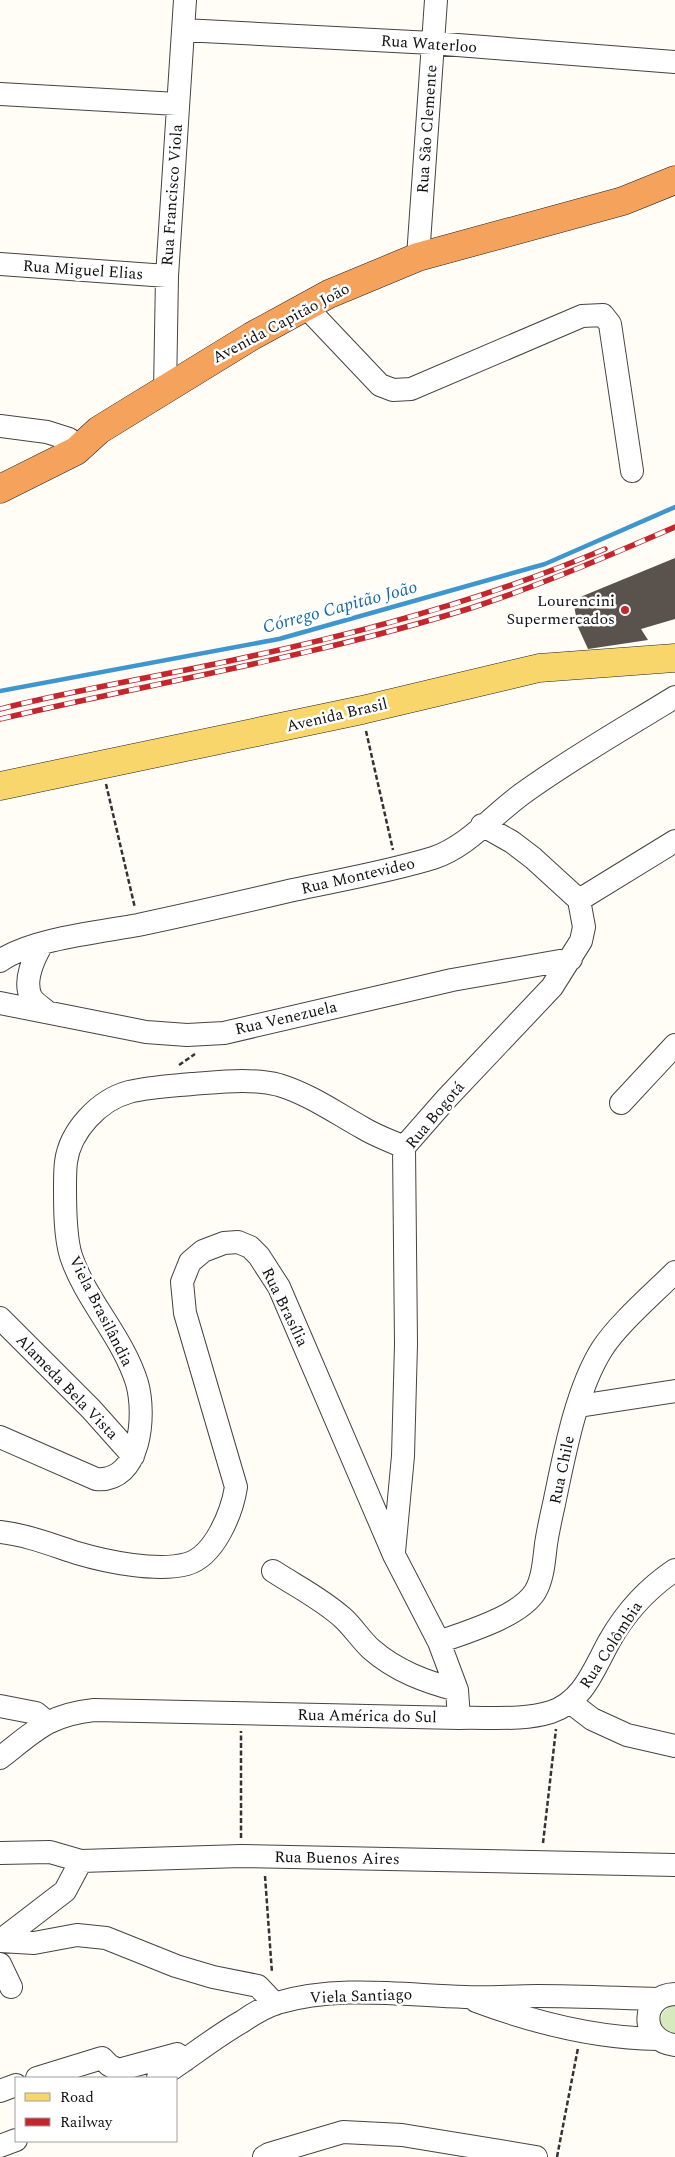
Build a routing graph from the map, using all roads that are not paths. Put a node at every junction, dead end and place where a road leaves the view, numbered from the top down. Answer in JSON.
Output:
{"nodes":[{"id":1,"x":185,"y":0,"type":"edge"},
{"id":2,"x":436,"y":0,"type":"edge"},
{"id":3,"x":183,"y":30,"type":"junction"},
{"id":4,"x":432,"y":44,"type":"junction"},
{"id":5,"x":675,"y":62,"type":"edge"},
{"id":6,"x":0,"y":94,"type":"edge"},
{"id":7,"x":178,"y":104,"type":"junction"},
{"id":8,"x":675,"y":180,"type":"edge"},
{"id":9,"x":418,"y":257,"type":"junction"},
{"id":10,"x":0,"y":264,"type":"edge"},
{"id":11,"x":167,"y":276,"type":"junction"},
{"id":12,"x":306,"y":307,"type":"junction"},
{"id":13,"x":165,"y":391,"type":"junction"},
{"id":14,"x":0,"y":426,"type":"edge"},
{"id":15,"x":73,"y":445,"type":"junction"},
{"id":16,"x":0,"y":470,"type":"edge"},
{"id":17,"x":632,"y":471,"type":"dead end"},
{"id":18,"x":0,"y":489,"type":"edge"},
{"id":19,"x":675,"y":658,"type":"edge"},
{"id":20,"x":675,"y":698,"type":"edge"},
{"id":21,"x":0,"y":786,"type":"edge"},
{"id":22,"x":482,"y":826,"type":"junction"},
{"id":23,"x":675,"y":841,"type":"edge"},
{"id":24,"x":579,"y":900,"type":"junction"},
{"id":25,"x":42,"y":944,"type":"junction"},
{"id":26,"x":571,"y":959,"type":"junction"},
{"id":27,"x":0,"y":961,"type":"edge"},
{"id":28,"x":0,"y":1002,"type":"edge"},
{"id":29,"x":45,"y":1010,"type":"junction"},
{"id":30,"x":675,"y":1045,"type":"edge"},
{"id":31,"x":621,"y":1104,"type":"dead end"},
{"id":32,"x":404,"y":1147,"type":"junction"},
{"id":33,"x":675,"y":1272,"type":"edge"},
{"id":34,"x":0,"y":1318,"type":"edge"},
{"id":35,"x":675,"y":1391,"type":"edge"},
{"id":36,"x":579,"y":1406,"type":"junction"},
{"id":37,"x":0,"y":1437,"type":"edge"},
{"id":38,"x":133,"y":1456,"type":"junction"},
{"id":39,"x":0,"y":1532,"type":"edge"},
{"id":40,"x":394,"y":1555,"type":"junction"},
{"id":41,"x":675,"y":1570,"type":"edge"},
{"id":42,"x":273,"y":1571,"type":"dead end"},
{"id":43,"x":439,"y":1642,"type":"junction"},
{"id":44,"x":457,"y":1690,"type":"junction"},
{"id":45,"x":565,"y":1705,"type":"junction"},
{"id":46,"x":0,"y":1706,"type":"edge"},
{"id":47,"x":459,"y":1718,"type":"junction"},
{"id":48,"x":47,"y":1722,"type":"junction"},
{"id":49,"x":675,"y":1746,"type":"edge"},
{"id":50,"x":0,"y":1758,"type":"edge"},
{"id":51,"x":0,"y":1853,"type":"edge"},
{"id":52,"x":81,"y":1861,"type":"junction"},
{"id":53,"x":675,"y":1866,"type":"edge"},
{"id":54,"x":0,"y":1941,"type":"edge"},
{"id":55,"x":0,"y":1964,"type":"edge"},
{"id":56,"x":11,"y":1987,"type":"dead end"},
{"id":57,"x":667,"y":1996,"type":"edge"},
{"id":58,"x":466,"y":1998,"type":"junction"},
{"id":59,"x":275,"y":2004,"type":"junction"},
{"id":60,"x":670,"y":2044,"type":"edge"},
{"id":61,"x":185,"y":2060,"type":"junction"},
{"id":62,"x":40,"y":2077,"type":"edge"},
{"id":63,"x":160,"y":2077,"type":"edge"},
{"id":64,"x":15,"y":2085,"type":"edge"},
{"id":65,"x":0,"y":2091,"type":"edge"},
{"id":66,"x":15,"y":2140,"type":"edge"},
{"id":67,"x":0,"y":2146,"type":"edge"},
{"id":68,"x":264,"y":2157,"type":"edge"},
{"id":69,"x":536,"y":2157,"type":"edge"}],
"edges":[{"from":1,"to":3,"type":"street","name":"Rua Francisco Viola"},
{"from":2,"to":4,"type":"street","name":"Rua São Clemente"},
{"from":3,"to":4,"type":"street","name":"Rua Waterloo"},
{"from":3,"to":7,"type":"street","name":"Rua Francisco Viola"},
{"from":4,"to":5,"type":"street","name":"Rua Waterloo"},
{"from":4,"to":9,"type":"street","name":"Rua São Clemente"},
{"from":6,"to":7,"type":"street"},
{"from":7,"to":11,"type":"street","name":"Rua Francisco Viola"},
{"from":8,"to":9,"type":"highway","name":"Avenida Capitão João"},
{"from":9,"to":12,"type":"highway","name":"Avenida Capitão João"},
{"from":10,"to":11,"type":"street","name":"Rua Miguel Elias"},
{"from":11,"to":13,"type":"street","name":"Rua Francisco Viola"},
{"from":12,"to":13,"type":"highway","name":"Avenida Capitão João"},
{"from":12,"to":17,"type":"street"},
{"from":13,"to":15,"type":"highway","name":"Avenida Capitão João"},
{"from":14,"to":15,"type":"street"},
{"from":15,"to":16,"type":"highway","name":"Avenida Capitão João"},
{"from":15,"to":18,"type":"highway","name":"Avenida Capitão João"},
{"from":19,"to":21,"type":"main road","name":"Avenida Brasil"},
{"from":20,"to":22,"type":"street","name":"Rua Montevideo"},
{"from":22,"to":24,"type":"street"},
{"from":22,"to":25,"type":"street","name":"Rua Montevideo"},
{"from":23,"to":24,"type":"street"},
{"from":24,"to":26,"type":"street","name":"Rua Bogotá"},
{"from":25,"to":27,"type":"street","name":"Rua Montevideo"},
{"from":25,"to":29,"type":"street"},
{"from":26,"to":29,"type":"street","name":"Rua Venezuela"},
{"from":26,"to":32,"type":"street","name":"Rua Bogotá"},
{"from":28,"to":29,"type":"street","name":"Rua Venezuela"},
{"from":30,"to":31,"type":"street"},
{"from":32,"to":38,"type":"street","name":"Viela Brasilândia"},
{"from":32,"to":40,"type":"street","name":"Rua Bogotá"},
{"from":33,"to":36,"type":"street","name":"Rua Chile"},
{"from":34,"to":38,"type":"street","name":"Alameda Bela Vista"},
{"from":35,"to":36,"type":"street"},
{"from":36,"to":43,"type":"street","name":"Rua Chile"},
{"from":37,"to":38,"type":"street","name":"Viela Brasilândia"},
{"from":39,"to":40,"type":"street","name":"Rua Brasília"},
{"from":40,"to":43,"type":"street","name":"Rua Brasília"},
{"from":41,"to":45,"type":"street","name":"Rua Colômbia"},
{"from":42,"to":44,"type":"street"},
{"from":43,"to":44,"type":"street","name":"Rua Brasília"},
{"from":44,"to":47,"type":"street","name":"Rua Brasília"},
{"from":45,"to":47,"type":"street","name":"Rua América do Sul"},
{"from":45,"to":49,"type":"street"},
{"from":46,"to":48,"type":"street"},
{"from":47,"to":48,"type":"street","name":"Rua América do Sul"},
{"from":48,"to":50,"type":"street","name":"Rua América do Sul"},
{"from":51,"to":52,"type":"street","name":"Rua Buenos Aires"},
{"from":52,"to":53,"type":"street","name":"Rua Buenos Aires"},
{"from":52,"to":54,"type":"street"},
{"from":54,"to":59,"type":"street"},
{"from":55,"to":56,"type":"street"},
{"from":57,"to":58,"type":"street","name":"Viela Santiago"},
{"from":57,"to":60,"type":"street"},
{"from":58,"to":59,"type":"street","name":"Viela Santiago"},
{"from":58,"to":60,"type":"street","name":"Viela Santiago"},
{"from":59,"to":61,"type":"street","name":"Viela Santiago"},
{"from":61,"to":62,"type":"street"},
{"from":61,"to":63,"type":"street","name":"Viela Santiago"},
{"from":64,"to":65,"type":"street"},
{"from":66,"to":67,"type":"street"},
{"from":68,"to":69,"type":"street"}]}
